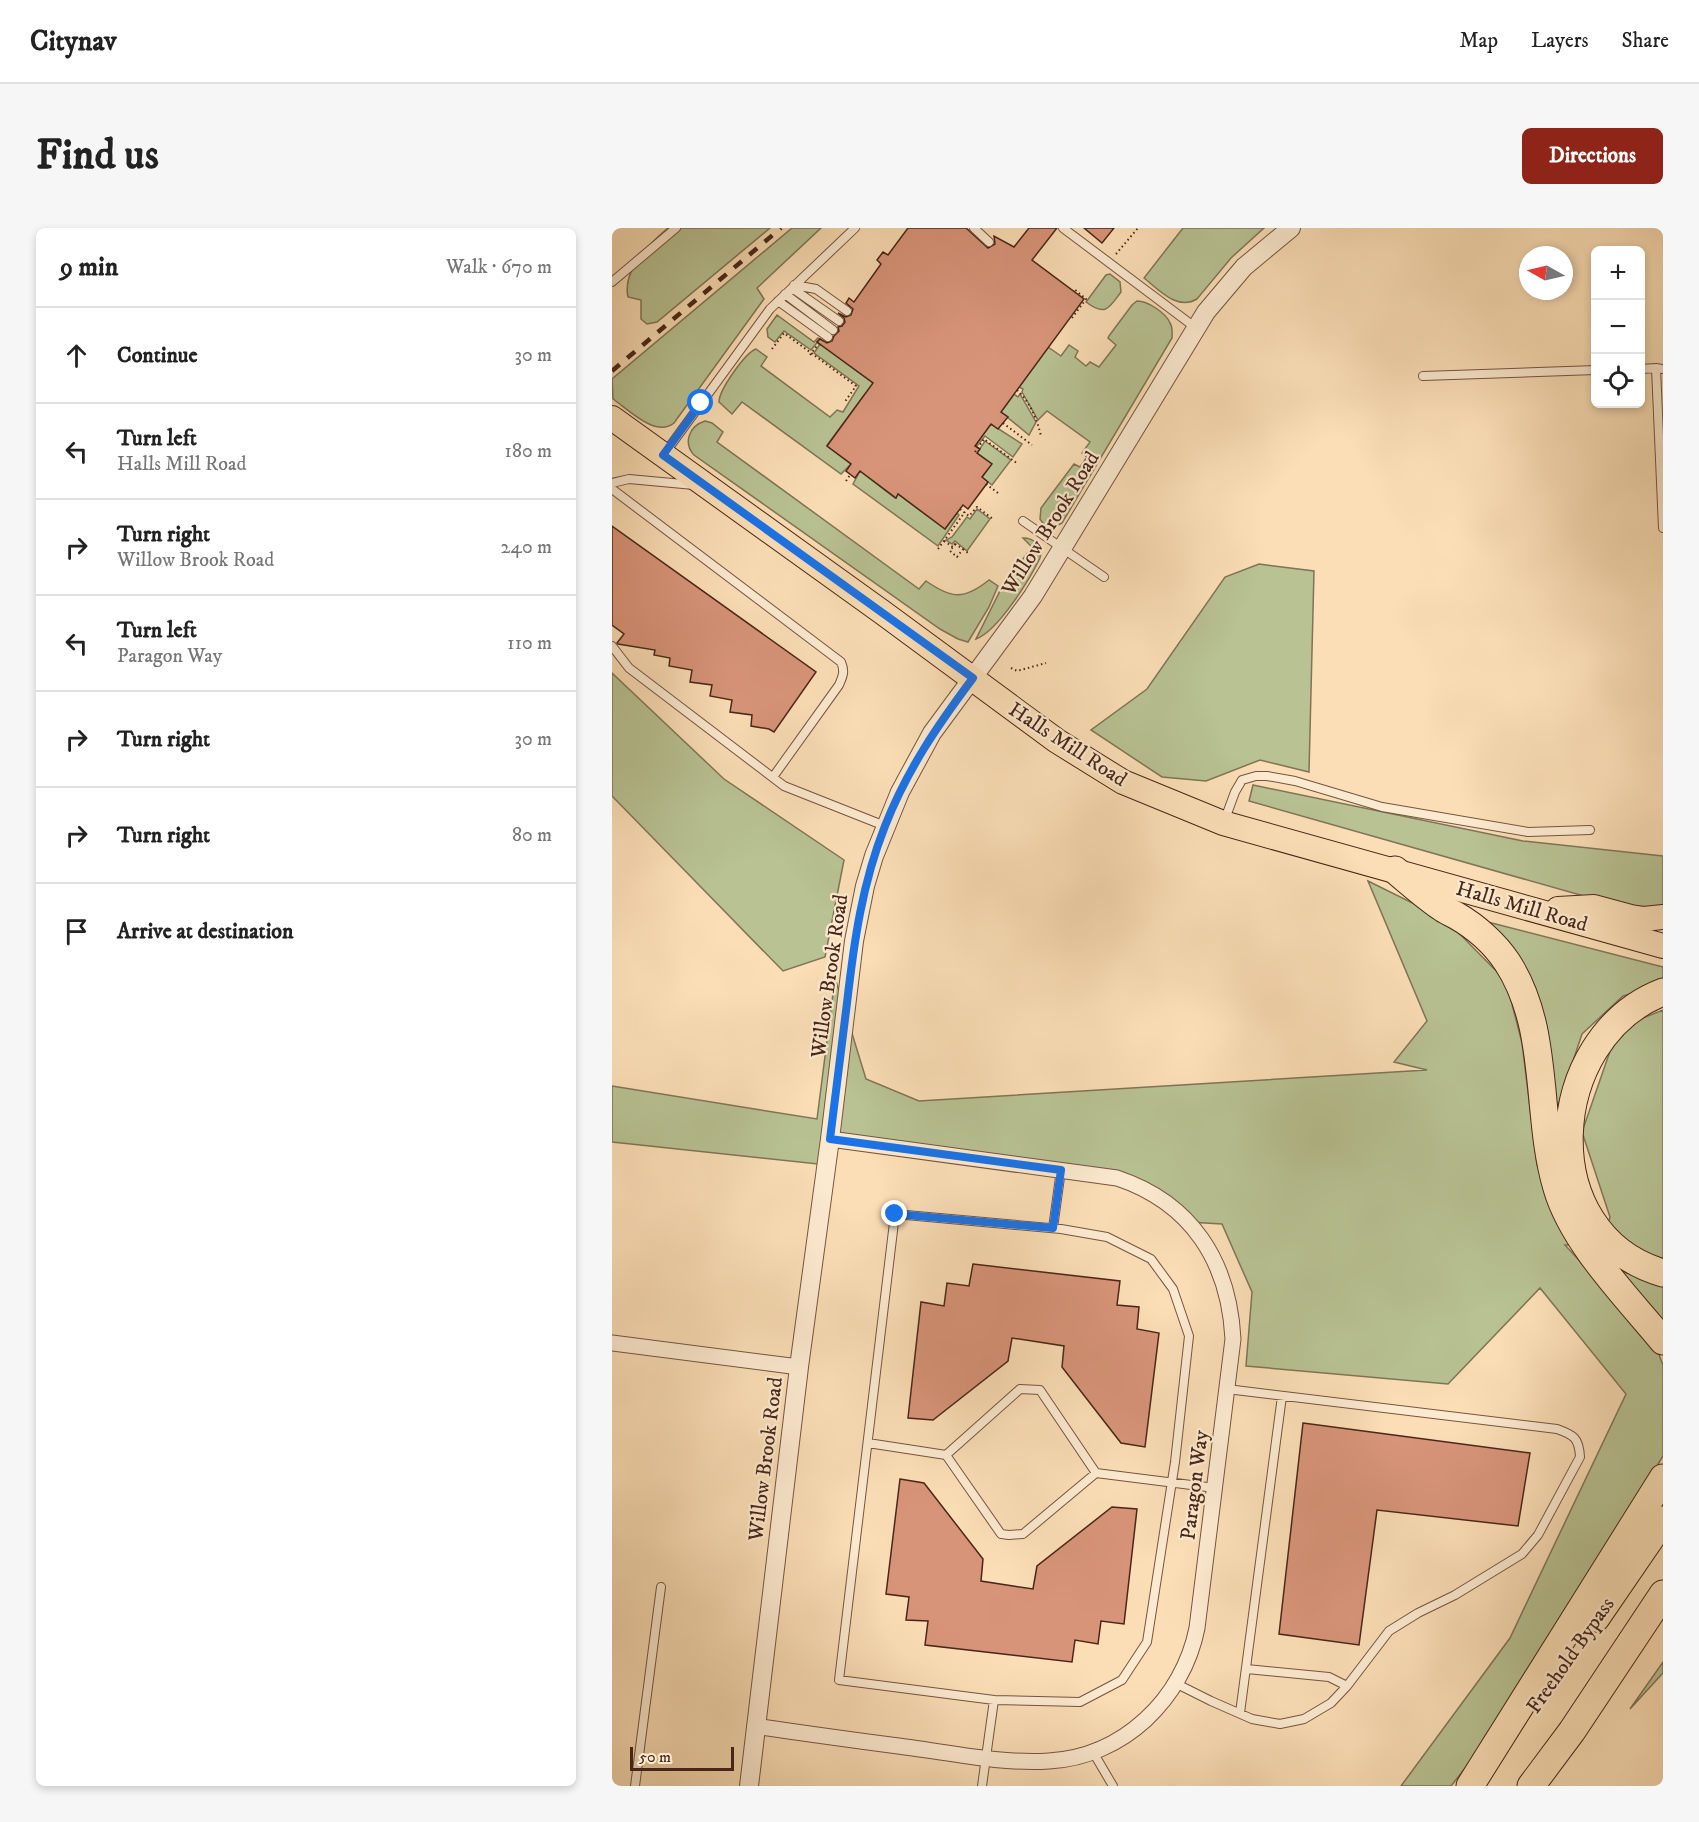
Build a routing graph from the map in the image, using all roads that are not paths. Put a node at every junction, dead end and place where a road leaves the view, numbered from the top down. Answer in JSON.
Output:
{"nodes":[{"id":1,"x":676,"y":228,"type":"edge"},
{"id":2,"x":855,"y":228,"type":"edge"},
{"id":3,"x":974,"y":228,"type":"edge"},
{"id":4,"x":1063,"y":228,"type":"edge"},
{"id":5,"x":1291,"y":228,"type":"edge"},
{"id":6,"x":989,"y":242,"type":"dead end"},
{"id":7,"x":612,"y":282,"type":"edge"},
{"id":8,"x":793,"y":286,"type":"junction"},
{"id":9,"x":785,"y":294,"type":"junction"},
{"id":10,"x":778,"y":301,"type":"junction"},
{"id":11,"x":847,"y":311,"type":"dead end"},
{"id":12,"x":839,"y":321,"type":"dead end"},
{"id":13,"x":1196,"y":328,"type":"junction"},
{"id":14,"x":833,"y":330,"type":"dead end"},
{"id":15,"x":824,"y":339,"type":"road end"},
{"id":16,"x":1660,"y":368,"type":"edge"},
{"id":17,"x":1645,"y":369,"type":"edge"},
{"id":18,"x":1591,"y":370,"type":"edge"},
{"id":19,"x":1423,"y":376,"type":"dead end"},
{"id":20,"x":612,"y":418,"type":"edge"},
{"id":21,"x":663,"y":455,"type":"junction"},
{"id":22,"x":612,"y":483,"type":"edge"},
{"id":23,"x":707,"y":486,"type":"junction"},
{"id":24,"x":612,"y":489,"type":"edge"},
{"id":25,"x":1023,"y":521,"type":"dead end"},
{"id":26,"x":1663,"y":528,"type":"edge"},
{"id":27,"x":1062,"y":549,"type":"junction"},
{"id":28,"x":1104,"y":577,"type":"dead end"},
{"id":29,"x":612,"y":646,"type":"edge"},
{"id":30,"x":973,"y":678,"type":"junction"},
{"id":31,"x":773,"y":777,"type":"junction"},
{"id":32,"x":1223,"y":823,"type":"junction"},
{"id":33,"x":885,"y":826,"type":"junction"},
{"id":34,"x":1590,"y":830,"type":"dead end"},
{"id":35,"x":1395,"y":870,"type":"junction"},
{"id":36,"x":1541,"y":910,"type":"junction"},
{"id":37,"x":1663,"y":917,"type":"edge"},
{"id":38,"x":1663,"y":946,"type":"edge"},
{"id":39,"x":1663,"y":992,"type":"edge"},
{"id":40,"x":830,"y":1139,"type":"junction"},
{"id":41,"x":1061,"y":1170,"type":"junction"},
{"id":42,"x":1053,"y":1228,"type":"junction"},
{"id":43,"x":1663,"y":1273,"type":"edge"},
{"id":44,"x":1663,"y":1341,"type":"edge"},
{"id":45,"x":612,"y":1343,"type":"edge"},
{"id":46,"x":799,"y":1367,"type":"junction"},
{"id":47,"x":1227,"y":1389,"type":"junction"},
{"id":48,"x":1282,"y":1396,"type":"junction"},
{"id":49,"x":868,"y":1443,"type":"junction"},
{"id":50,"x":946,"y":1455,"type":"junction"},
{"id":51,"x":1096,"y":1473,"type":"junction"},
{"id":52,"x":1663,"y":1478,"type":"edge"},
{"id":53,"x":1173,"y":1483,"type":"junction"},
{"id":54,"x":1215,"y":1488,"type":"junction"},
{"id":55,"x":1663,"y":1520,"type":"edge"},
{"id":56,"x":661,"y":1587,"type":"dead end"},
{"id":57,"x":1663,"y":1594,"type":"edge"},
{"id":58,"x":1663,"y":1606,"type":"edge"},
{"id":59,"x":1636,"y":1636,"type":"junction"},
{"id":60,"x":1247,"y":1669,"type":"junction"},
{"id":61,"x":1177,"y":1684,"type":"junction"},
{"id":62,"x":1347,"y":1686,"type":"junction"},
{"id":63,"x":994,"y":1700,"type":"junction"},
{"id":64,"x":1240,"y":1713,"type":"junction"},
{"id":65,"x":755,"y":1726,"type":"junction"},
{"id":66,"x":1093,"y":1752,"type":"junction"},
{"id":67,"x":986,"y":1758,"type":"junction"},
{"id":68,"x":635,"y":1786,"type":"edge"},
{"id":69,"x":749,"y":1786,"type":"edge"},
{"id":70,"x":982,"y":1786,"type":"edge"},
{"id":71,"x":1113,"y":1786,"type":"edge"},
{"id":72,"x":1472,"y":1786,"type":"edge"},
{"id":73,"x":1531,"y":1786,"type":"edge"}],
"edges":[{"from":1,"to":7,"type":"lane"},
{"from":2,"to":8,"type":"lane"},
{"from":3,"to":6,"type":"lane"},
{"from":4,"to":13,"type":"lane"},
{"from":5,"to":13,"type":"street","name":"Willow Brook Road"},
{"from":8,"to":9,"type":"lane"},
{"from":8,"to":11,"type":"lane"},
{"from":8,"to":12,"type":"lane"},
{"from":9,"to":10,"type":"lane"},
{"from":9,"to":14,"type":"lane"},
{"from":10,"to":15,"type":"lane"},
{"from":10,"to":21,"type":"lane"},
{"from":13,"to":27,"type":"street","name":"Willow Brook Road"},
{"from":16,"to":17,"type":"lane"},
{"from":16,"to":26,"type":"lane"},
{"from":18,"to":19,"type":"lane"},
{"from":20,"to":21,"type":"main road","name":"Halls Mill Road"},
{"from":21,"to":23,"type":"main road","name":"Halls Mill Road"},
{"from":22,"to":23,"type":"lane"},
{"from":23,"to":30,"type":"main road","name":"Halls Mill Road"},
{"from":24,"to":31,"type":"lane"},
{"from":25,"to":27,"type":"lane"},
{"from":27,"to":28,"type":"lane"},
{"from":27,"to":30,"type":"street","name":"Willow Brook Road"},
{"from":29,"to":31,"type":"lane"},
{"from":30,"to":32,"type":"main road","name":"Halls Mill Road"},
{"from":30,"to":33,"type":"street","name":"Willow Brook Road"},
{"from":31,"to":33,"type":"lane"},
{"from":32,"to":34,"type":"lane"},
{"from":32,"to":35,"type":"main road","name":"Halls Mill Road"},
{"from":33,"to":40,"type":"street","name":"Willow Brook Road"},
{"from":35,"to":36,"type":"main road","name":"Halls Mill Road"},
{"from":35,"to":44,"type":"highway"},
{"from":36,"to":37,"type":"main road"},
{"from":36,"to":38,"type":"main road","name":"Halls Mill Road"},
{"from":39,"to":43,"type":"highway"},
{"from":40,"to":41,"type":"street","name":"Paragon Way"},
{"from":40,"to":46,"type":"street","name":"Willow Brook Road"},
{"from":41,"to":42,"type":"lane"},
{"from":41,"to":47,"type":"street","name":"Paragon Way"},
{"from":42,"to":49,"type":"lane"},
{"from":42,"to":53,"type":"lane"},
{"from":45,"to":46,"type":"street"},
{"from":46,"to":65,"type":"street","name":"Willow Brook Road"},
{"from":47,"to":48,"type":"lane"},
{"from":47,"to":54,"type":"street","name":"Paragon Way"},
{"from":48,"to":60,"type":"lane"},
{"from":48,"to":62,"type":"lane"},
{"from":49,"to":50,"type":"lane"},
{"from":49,"to":63,"type":"lane"},
{"from":50,"to":51,"type":"lane"},
{"from":50,"to":51,"type":"lane"},
{"from":51,"to":53,"type":"lane"},
{"from":52,"to":72,"type":"highway"},
{"from":53,"to":54,"type":"lane"},
{"from":53,"to":63,"type":"lane"},
{"from":54,"to":61,"type":"street","name":"Paragon Way"},
{"from":55,"to":72,"type":"highway","name":"Freehold Bypass"},
{"from":56,"to":68,"type":"lane"},
{"from":57,"to":59,"type":"highway","name":"Freehold Bypass"},
{"from":58,"to":59,"type":"highway"},
{"from":59,"to":73,"type":"highway","name":"Freehold Bypass"},
{"from":60,"to":62,"type":"lane"},
{"from":60,"to":64,"type":"lane"},
{"from":61,"to":64,"type":"lane"},
{"from":61,"to":66,"type":"street","name":"Paragon Way"},
{"from":62,"to":64,"type":"lane"},
{"from":63,"to":67,"type":"lane"},
{"from":65,"to":67,"type":"street","name":"Paragon Way"},
{"from":65,"to":69,"type":"street","name":"Willow Brook Road"},
{"from":66,"to":67,"type":"street","name":"Paragon Way"},
{"from":66,"to":71,"type":"lane"},
{"from":67,"to":70,"type":"lane"}]}
